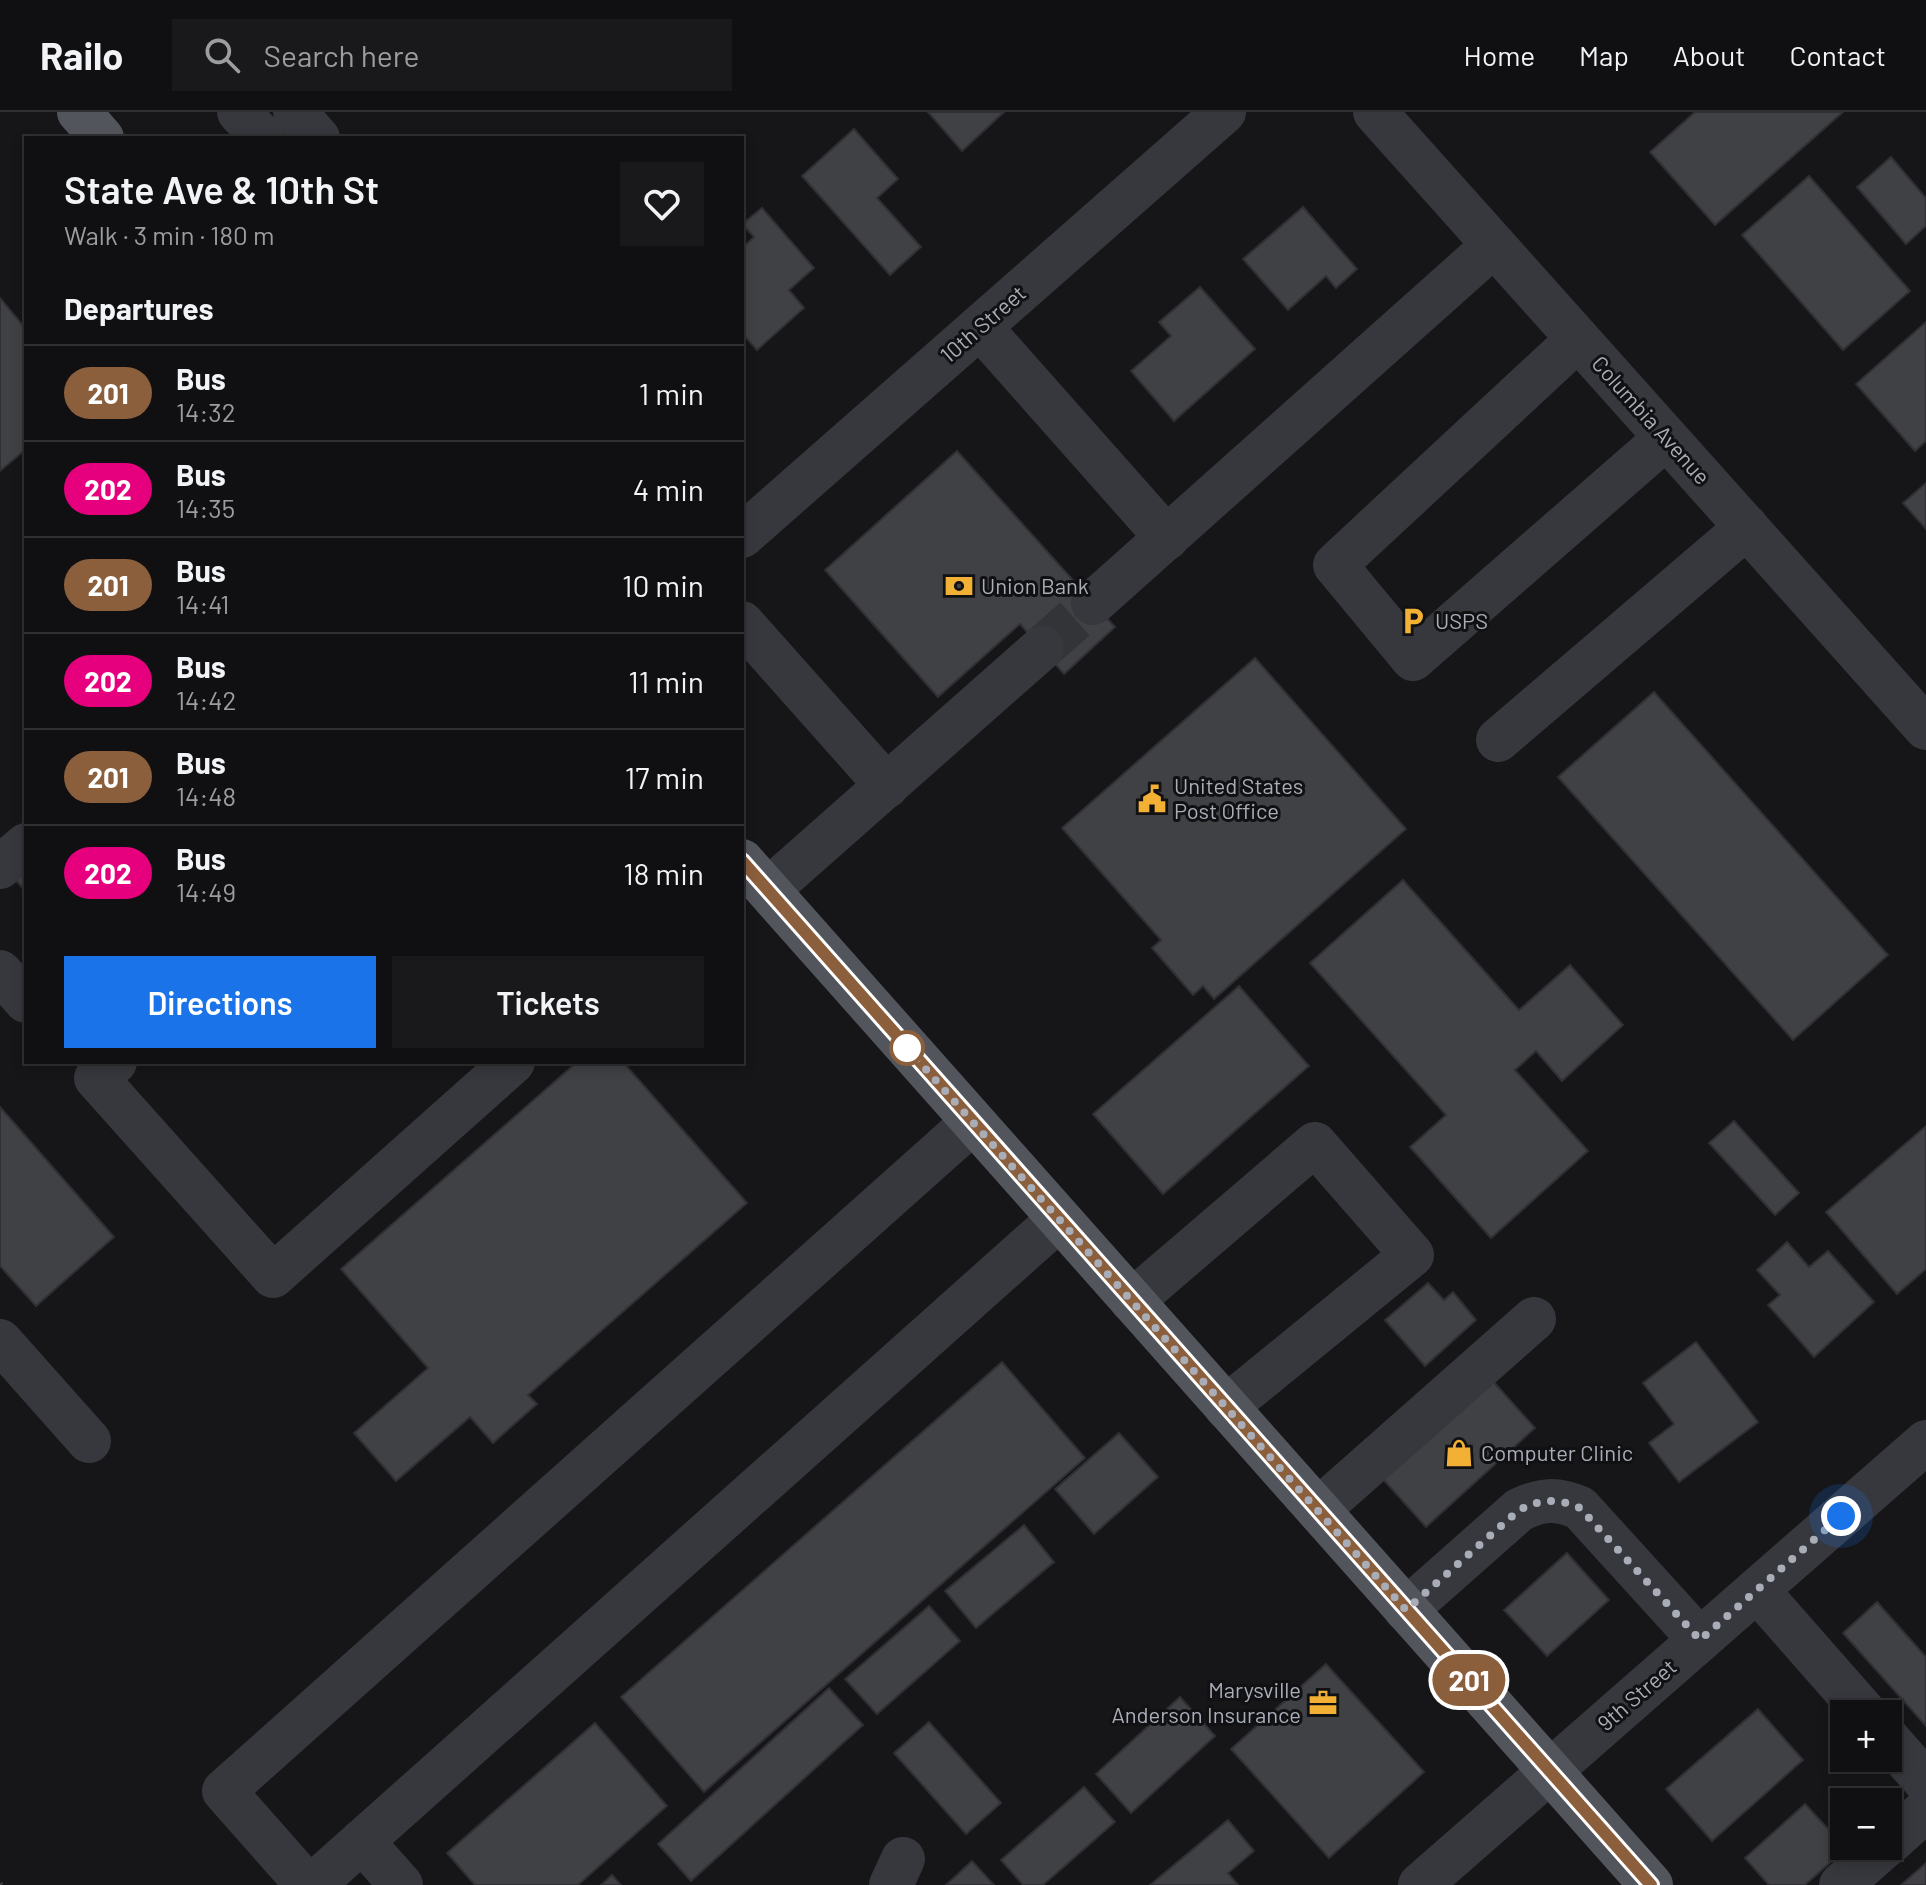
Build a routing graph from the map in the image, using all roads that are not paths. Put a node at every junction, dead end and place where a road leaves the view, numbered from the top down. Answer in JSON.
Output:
{"nodes":[{"id":1,"x":79,"y":112,"type":"edge"},
{"id":2,"x":239,"y":112,"type":"edge"},
{"id":3,"x":295,"y":112,"type":"edge"},
{"id":4,"x":1224,"y":112,"type":"edge"},
{"id":5,"x":1375,"y":112,"type":"edge"},
{"id":6,"x":100,"y":136,"type":"edge"},
{"id":7,"x":261,"y":136,"type":"edge"},
{"id":8,"x":316,"y":136,"type":"edge"},
{"id":9,"x":1494,"y":245,"type":"junction"},
{"id":10,"x":980,"y":327,"type":"junction"},
{"id":11,"x":1578,"y":339,"type":"junction"},
{"id":12,"x":1666,"y":438,"type":"junction"},
{"id":13,"x":1747,"y":527,"type":"junction"},
{"id":14,"x":744,"y":534,"type":"edge"},
{"id":15,"x":1167,"y":538,"type":"junction"},
{"id":16,"x":1093,"y":603,"type":"tunnel mouth"},
{"id":17,"x":744,"y":625,"type":"edge"},
{"id":18,"x":1042,"y":648,"type":"tunnel mouth"},
{"id":19,"x":1926,"y":728,"type":"edge"},
{"id":20,"x":1498,"y":740,"type":"dead end"},
{"id":21,"x":887,"y":786,"type":"junction"},
{"id":22,"x":24,"y":847,"type":"edge"},
{"id":23,"x":0,"y":867,"type":"edge"},
{"id":24,"x":755,"y":876,"type":"edge"},
{"id":25,"x":0,"y":972,"type":"edge"},
{"id":26,"x":24,"y":999,"type":"edge"},
{"id":27,"x":511,"y":1064,"type":"edge"},
{"id":28,"x":98,"y":1067,"type":"edge"},
{"id":29,"x":973,"y":1122,"type":"junction"},
{"id":30,"x":1059,"y":1219,"type":"junction"},
{"id":31,"x":1132,"y":1301,"type":"junction"},
{"id":32,"x":1534,"y":1319,"type":"dead end"},
{"id":33,"x":0,"y":1341,"type":"edge"},
{"id":34,"x":1226,"y":1407,"type":"junction"},
{"id":35,"x":89,"y":1441,"type":"dead end"},
{"id":36,"x":1926,"y":1442,"type":"edge"},
{"id":37,"x":1318,"y":1510,"type":"junction"},
{"id":38,"x":1757,"y":1590,"type":"junction"},
{"id":39,"x":1406,"y":1610,"type":"junction"},
{"id":40,"x":1700,"y":1640,"type":"junction"},
{"id":41,"x":1854,"y":1700,"type":"edge"},
{"id":42,"x":1902,"y":1755,"type":"edge"},
{"id":43,"x":1550,"y":1772,"type":"junction"},
{"id":44,"x":1926,"y":1782,"type":"edge"},
{"id":45,"x":1926,"y":1810,"type":"edge"},
{"id":46,"x":1902,"y":1832,"type":"edge"},
{"id":47,"x":362,"y":1841,"type":"junction"},
{"id":48,"x":1870,"y":1860,"type":"edge"},
{"id":49,"x":310,"y":1885,"type":"edge"},
{"id":50,"x":401,"y":1885,"type":"edge"},
{"id":51,"x":1420,"y":1885,"type":"edge"},
{"id":52,"x":1651,"y":1885,"type":"edge"},
{"id":53,"x":1841,"y":1885,"type":"edge"}],
"edges":[{"from":1,"to":6,"type":"main road"},
{"from":2,"to":7,"type":"street"},
{"from":3,"to":8,"type":"street"},
{"from":4,"to":10,"type":"street","name":"10th Street"},
{"from":5,"to":9,"type":"street","name":"Columbia Avenue"},
{"from":9,"to":11,"type":"street","name":"Columbia Avenue"},
{"from":9,"to":15,"type":"street"},
{"from":10,"to":14,"type":"street","name":"10th Street"},
{"from":10,"to":15,"type":"street"},
{"from":11,"to":12,"type":"street","name":"Columbia Avenue"},
{"from":11,"to":12,"type":"street"},
{"from":12,"to":13,"type":"street","name":"Columbia Avenue"},
{"from":13,"to":19,"type":"street","name":"Columbia Avenue"},
{"from":13,"to":20,"type":"street"},
{"from":15,"to":16,"type":"street"},
{"from":17,"to":21,"type":"street"},
{"from":18,"to":21,"type":"street"},
{"from":21,"to":24,"type":"street"},
{"from":22,"to":23,"type":"street"},
{"from":24,"to":29,"type":"main road"},
{"from":25,"to":26,"type":"street"},
{"from":27,"to":28,"type":"street"},
{"from":29,"to":30,"type":"main road"},
{"from":29,"to":49,"type":"street"},
{"from":30,"to":31,"type":"main road"},
{"from":30,"to":47,"type":"street"},
{"from":31,"to":34,"type":"main road"},
{"from":31,"to":34,"type":"street"},
{"from":32,"to":37,"type":"street"},
{"from":33,"to":35,"type":"street"},
{"from":34,"to":37,"type":"main road"},
{"from":36,"to":38,"type":"street","name":"9th Street"},
{"from":37,"to":39,"type":"main road"},
{"from":38,"to":40,"type":"street","name":"9th Street"},
{"from":38,"to":41,"type":"street"},
{"from":39,"to":40,"type":"street"},
{"from":39,"to":43,"type":"main road"},
{"from":40,"to":43,"type":"street","name":"9th Street"},
{"from":42,"to":44,"type":"street"},
{"from":43,"to":51,"type":"street","name":"9th Street"},
{"from":43,"to":52,"type":"main road"},
{"from":45,"to":46,"type":"street"},
{"from":47,"to":49,"type":"street"},
{"from":47,"to":50,"type":"street"},
{"from":48,"to":53,"type":"street"}]}
